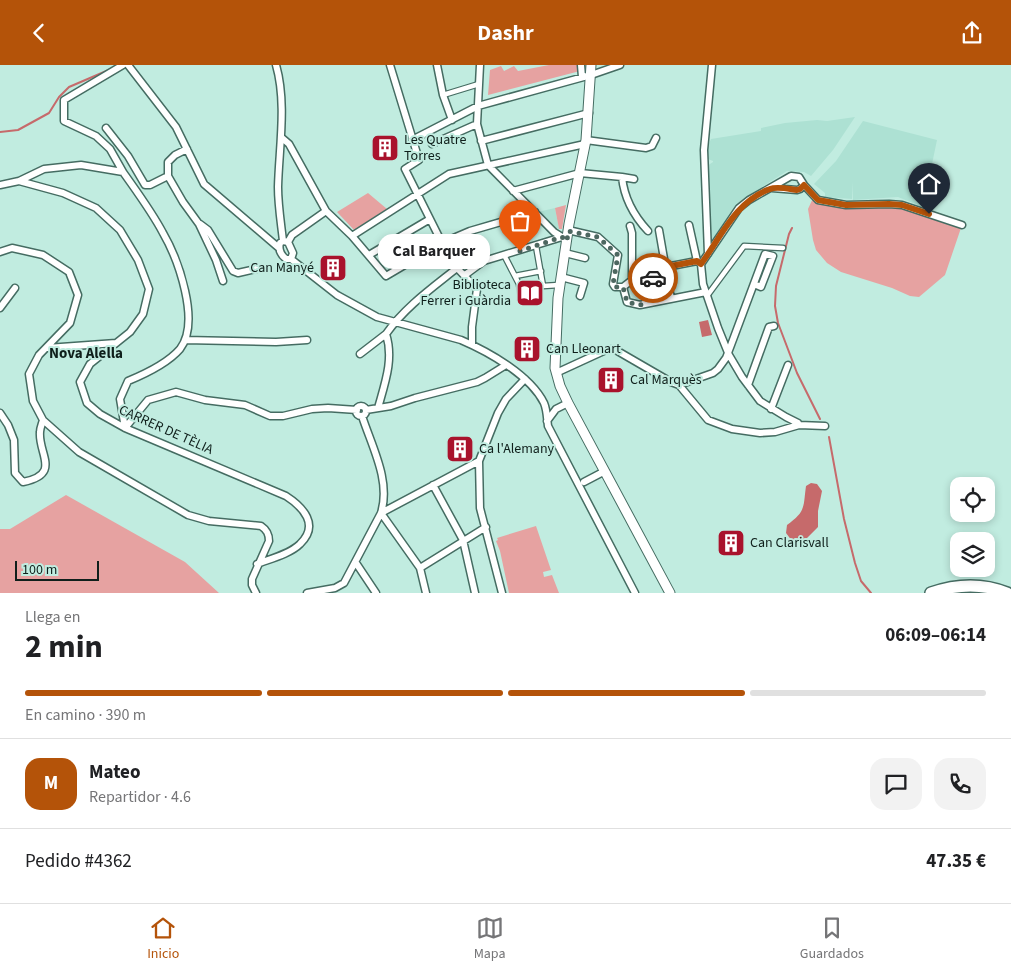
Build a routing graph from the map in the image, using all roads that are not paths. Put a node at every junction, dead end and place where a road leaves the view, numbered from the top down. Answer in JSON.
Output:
{"nodes":[{"id":1,"x":123,"y":65,"type":"edge"},
{"id":2,"x":128,"y":65,"type":"edge"},
{"id":3,"x":276,"y":65,"type":"edge"},
{"id":4,"x":390,"y":65,"type":"edge"},
{"id":5,"x":437,"y":65,"type":"edge"},
{"id":6,"x":480,"y":65,"type":"edge"},
{"id":7,"x":581,"y":65,"type":"edge"},
{"id":8,"x":620,"y":65,"type":"edge"},
{"id":9,"x":712,"y":65,"type":"edge"},
{"id":10,"x":591,"y":70,"type":"edge"},
{"id":11,"x":582,"y":77,"type":"junction"},
{"id":12,"x":479,"y":84,"type":"junction"},
{"id":13,"x":444,"y":95,"type":"junction"},
{"id":14,"x":478,"y":106,"type":"junction"},
{"id":15,"x":589,"y":113,"type":"junction"},
{"id":16,"x":452,"y":120,"type":"junction"},
{"id":17,"x":477,"y":124,"type":"junction"},
{"id":18,"x":106,"y":128,"type":"dead end"},
{"id":19,"x":282,"y":138,"type":"junction"},
{"id":20,"x":656,"y":138,"type":"dead end"},
{"id":21,"x":412,"y":140,"type":"junction"},
{"id":22,"x":481,"y":141,"type":"junction"},
{"id":23,"x":586,"y":142,"type":"junction"},
{"id":24,"x":432,"y":144,"type":"dead end"},
{"id":25,"x":187,"y":149,"type":"junction"},
{"id":26,"x":488,"y":165,"type":"junction"},
{"id":27,"x":124,"y":172,"type":"junction"},
{"id":28,"x":580,"y":173,"type":"junction"},
{"id":29,"x":168,"y":176,"type":"junction"},
{"id":30,"x":622,"y":177,"type":"junction"},
{"id":31,"x":634,"y":179,"type":"dead end"},
{"id":32,"x":19,"y":181,"type":"junction"},
{"id":33,"x":0,"y":185,"type":"edge"},
{"id":34,"x":804,"y":185,"type":"junction"},
{"id":35,"x":772,"y":188,"type":"junction"},
{"id":36,"x":513,"y":191,"type":"junction"},
{"id":37,"x":418,"y":195,"type":"junction"},
{"id":38,"x":326,"y":211,"type":"junction"},
{"id":39,"x":535,"y":212,"type":"junction"},
{"id":40,"x":430,"y":219,"type":"junction"},
{"id":41,"x":199,"y":224,"type":"junction"},
{"id":42,"x":689,"y":225,"type":"dead end"},
{"id":43,"x":962,"y":225,"type":"dead end"},
{"id":44,"x":630,"y":226,"type":"dead end"},
{"id":45,"x":659,"y":230,"type":"dead end"},
{"id":46,"x":568,"y":231,"type":"junction"},
{"id":47,"x":648,"y":231,"type":"dead end"},
{"id":48,"x":352,"y":236,"type":"junction"},
{"id":49,"x":564,"y":239,"type":"junction"},
{"id":50,"x":285,"y":241,"type":"junction"},
{"id":51,"x":442,"y":243,"type":"junction"},
{"id":52,"x":536,"y":246,"type":"junction"},
{"id":53,"x":279,"y":248,"type":"junction"},
{"id":54,"x":782,"y":248,"type":"dead end"},
{"id":55,"x":0,"y":252,"type":"edge"},
{"id":56,"x":565,"y":253,"type":"junction"},
{"id":57,"x":708,"y":254,"type":"junction"},
{"id":58,"x":369,"y":255,"type":"junction"},
{"id":59,"x":503,"y":255,"type":"junction"},
{"id":60,"x":585,"y":258,"type":"dead end"},
{"id":61,"x":292,"y":259,"type":"junction"},
{"id":62,"x":699,"y":262,"type":"junction"},
{"id":63,"x":666,"y":267,"type":"junction"},
{"id":64,"x":458,"y":268,"type":"junction"},
{"id":65,"x":256,"y":269,"type":"dead end"},
{"id":66,"x":541,"y":271,"type":"junction"},
{"id":67,"x":465,"y":275,"type":"junction"},
{"id":68,"x":515,"y":276,"type":"junction"},
{"id":69,"x":224,"y":281,"type":"dead end"},
{"id":70,"x":560,"y":281,"type":"junction"},
{"id":71,"x":754,"y":285,"type":"junction"},
{"id":72,"x":623,"y":287,"type":"junction"},
{"id":73,"x":15,"y":288,"type":"dead end"},
{"id":74,"x":706,"y":294,"type":"junction"},
{"id":75,"x":580,"y":296,"type":"dead end"},
{"id":76,"x":521,"y":298,"type":"dead end"},
{"id":77,"x":671,"y":299,"type":"junction"},
{"id":78,"x":644,"y":304,"type":"junction"},
{"id":79,"x":0,"y":308,"type":"edge"},
{"id":80,"x":394,"y":322,"type":"junction"},
{"id":81,"x":774,"y":326,"type":"dead end"},
{"id":82,"x":386,"y":334,"type":"junction"},
{"id":83,"x":307,"y":340,"type":"dead end"},
{"id":84,"x":185,"y":341,"type":"junction"},
{"id":85,"x":116,"y":343,"type":"junction"},
{"id":86,"x":472,"y":345,"type":"junction"},
{"id":87,"x":48,"y":348,"type":"junction"},
{"id":88,"x":728,"y":353,"type":"junction"},
{"id":89,"x":360,"y":354,"type":"dead end"},
{"id":90,"x":506,"y":365,"type":"junction"},
{"id":91,"x":788,"y":365,"type":"dead end"},
{"id":92,"x":556,"y":373,"type":"junction"},
{"id":93,"x":525,"y":379,"type":"junction"},
{"id":94,"x":679,"y":385,"type":"junction"},
{"id":95,"x":748,"y":385,"type":"junction"},
{"id":96,"x":568,"y":403,"type":"junction"},
{"id":97,"x":545,"y":405,"type":"junction"},
{"id":98,"x":378,"y":408,"type":"junction"},
{"id":99,"x":556,"y":409,"type":"junction"},
{"id":100,"x":771,"y":409,"type":"junction"},
{"id":101,"x":356,"y":410,"type":"junction"},
{"id":102,"x":366,"y":410,"type":"junction"},
{"id":103,"x":0,"y":413,"type":"edge"},
{"id":104,"x":362,"y":416,"type":"junction"},
{"id":105,"x":43,"y":420,"type":"junction"},
{"id":106,"x":547,"y":421,"type":"junction"},
{"id":107,"x":799,"y":425,"type":"junction"},
{"id":108,"x":825,"y":426,"type":"dead end"},
{"id":109,"x":125,"y":428,"type":"junction"},
{"id":110,"x":479,"y":461,"type":"junction"},
{"id":111,"x":605,"y":471,"type":"junction"},
{"id":112,"x":575,"y":476,"type":"junction"},
{"id":113,"x":584,"y":482,"type":"junction"},
{"id":114,"x":433,"y":485,"type":"junction"},
{"id":115,"x":584,"y":494,"type":"junction"},
{"id":116,"x":384,"y":501,"type":"junction"},
{"id":117,"x":394,"y":506,"type":"junction"},
{"id":118,"x":381,"y":513,"type":"junction"},
{"id":119,"x":486,"y":527,"type":"junction"},
{"id":120,"x":463,"y":540,"type":"junction"},
{"id":121,"x":356,"y":563,"type":"junction"},
{"id":122,"x":257,"y":564,"type":"junction"},
{"id":123,"x":420,"y":568,"type":"junction"},
{"id":124,"x":256,"y":593,"type":"edge"},
{"id":125,"x":312,"y":593,"type":"edge"},
{"id":126,"x":376,"y":593,"type":"edge"},
{"id":127,"x":426,"y":593,"type":"edge"},
{"id":128,"x":475,"y":593,"type":"edge"},
{"id":129,"x":502,"y":593,"type":"edge"},
{"id":130,"x":635,"y":593,"type":"edge"},
{"id":131,"x":670,"y":593,"type":"edge"},
{"id":132,"x":931,"y":593,"type":"edge"},
{"id":133,"x":1007,"y":593,"type":"edge"}],
"edges":[{"from":1,"to":27,"type":"street"},
{"from":2,"to":25,"type":"street"},
{"from":3,"to":19,"type":"street"},
{"from":4,"to":21,"type":"street"},
{"from":5,"to":13,"type":"street"},
{"from":6,"to":12,"type":"street"},
{"from":7,"to":11,"type":"street"},
{"from":8,"to":10,"type":"street"},
{"from":9,"to":57,"type":"street"},
{"from":10,"to":11,"type":"street"},
{"from":10,"to":15,"type":"main road"},
{"from":11,"to":14,"type":"street"},
{"from":12,"to":13,"type":"street"},
{"from":12,"to":14,"type":"street"},
{"from":13,"to":16,"type":"street"},
{"from":14,"to":16,"type":"street"},
{"from":14,"to":17,"type":"street"},
{"from":15,"to":22,"type":"street"},
{"from":15,"to":23,"type":"main road"},
{"from":16,"to":21,"type":"street"},
{"from":17,"to":22,"type":"street"},
{"from":17,"to":24,"type":"street"},
{"from":18,"to":29,"type":"street"},
{"from":19,"to":38,"type":"street"},
{"from":19,"to":50,"type":"street"},
{"from":20,"to":23,"type":"street"},
{"from":21,"to":37,"type":"street"},
{"from":22,"to":26,"type":"street"},
{"from":23,"to":26,"type":"street"},
{"from":23,"to":28,"type":"main road"},
{"from":25,"to":29,"type":"street"},
{"from":25,"to":53,"type":"street"},
{"from":26,"to":36,"type":"street"},
{"from":26,"to":37,"type":"street"},
{"from":27,"to":32,"type":"street"},
{"from":27,"to":84,"type":"street"},
{"from":28,"to":30,"type":"street"},
{"from":28,"to":36,"type":"street"},
{"from":28,"to":46,"type":"main road"},
{"from":29,"to":41,"type":"street"},
{"from":30,"to":31,"type":"street"},
{"from":30,"to":47,"type":"street"},
{"from":32,"to":33,"type":"street","name":"CARRER DE TÈLIA"},
{"from":32,"to":85,"type":"street","name":"CARRER DE TÈLIA"},
{"from":34,"to":35,"type":"street"},
{"from":34,"to":35,"type":"street"},
{"from":34,"to":43,"type":"street"},
{"from":35,"to":57,"type":"street"},
{"from":36,"to":39,"type":"street"},
{"from":37,"to":40,"type":"street"},
{"from":37,"to":48,"type":"street"},
{"from":38,"to":48,"type":"street"},
{"from":38,"to":50,"type":"street"},
{"from":39,"to":49,"type":"street"},
{"from":39,"to":51,"type":"street"},
{"from":40,"to":51,"type":"street"},
{"from":40,"to":58,"type":"street"},
{"from":41,"to":65,"type":"street"},
{"from":41,"to":69,"type":"street"},
{"from":42,"to":62,"type":"street"},
{"from":44,"to":72,"type":"street"},
{"from":45,"to":63,"type":"street"},
{"from":46,"to":49,"type":"main road"},
{"from":46,"to":72,"type":"street"},
{"from":48,"to":58,"type":"street"},
{"from":49,"to":52,"type":"street"},
{"from":49,"to":56,"type":"main road"},
{"from":50,"to":53,"type":"street"},
{"from":50,"to":61,"type":"street"},
{"from":51,"to":58,"type":"street"},
{"from":51,"to":64,"type":"street"},
{"from":52,"to":59,"type":"street"},
{"from":52,"to":66,"type":"street"},
{"from":53,"to":61,"type":"street"},
{"from":54,"to":74,"type":"street"},
{"from":55,"to":87,"type":"street"},
{"from":56,"to":60,"type":"street"},
{"from":56,"to":70,"type":"main road"},
{"from":57,"to":62,"type":"street"},
{"from":59,"to":67,"type":"street"},
{"from":59,"to":68,"type":"street"},
{"from":61,"to":80,"type":"street"},
{"from":62,"to":63,"type":"street"},
{"from":62,"to":74,"type":"street"},
{"from":63,"to":77,"type":"street"},
{"from":63,"to":78,"type":"street"},
{"from":64,"to":67,"type":"street"},
{"from":64,"to":80,"type":"street"},
{"from":66,"to":68,"type":"street"},
{"from":66,"to":70,"type":"street"},
{"from":67,"to":86,"type":"street"},
{"from":68,"to":76,"type":"street"},
{"from":70,"to":75,"type":"street"},
{"from":70,"to":92,"type":"main road"},
{"from":71,"to":71,"type":"street"},
{"from":71,"to":88,"type":"street"},
{"from":72,"to":78,"type":"street"},
{"from":73,"to":79,"type":"street"},
{"from":74,"to":77,"type":"street"},
{"from":74,"to":88,"type":"street"},
{"from":77,"to":78,"type":"street"},
{"from":80,"to":82,"type":"street"},
{"from":80,"to":86,"type":"street"},
{"from":81,"to":95,"type":"street"},
{"from":82,"to":89,"type":"street"},
{"from":82,"to":98,"type":"street"},
{"from":83,"to":84,"type":"street"},
{"from":84,"to":109,"type":"street"},
{"from":85,"to":87,"type":"street"},
{"from":85,"to":109,"type":"street","name":"CARRER DE TÈLIA"},
{"from":86,"to":90,"type":"street"},
{"from":87,"to":105,"type":"street"},
{"from":88,"to":94,"type":"street"},
{"from":88,"to":95,"type":"street"},
{"from":90,"to":93,"type":"street"},
{"from":90,"to":98,"type":"street"},
{"from":91,"to":100,"type":"street"},
{"from":92,"to":94,"type":"street"},
{"from":92,"to":96,"type":"main road"},
{"from":93,"to":97,"type":"street"},
{"from":93,"to":110,"type":"street"},
{"from":94,"to":107,"type":"street"},
{"from":95,"to":100,"type":"street"},
{"from":96,"to":99,"type":"street"},
{"from":96,"to":111,"type":"main road"},
{"from":97,"to":99,"type":"street"},
{"from":97,"to":106,"type":"street"},
{"from":98,"to":102,"type":"street"},
{"from":99,"to":106,"type":"street"},
{"from":100,"to":107,"type":"street"},
{"from":101,"to":102,"type":"street"},
{"from":101,"to":104,"type":"street"},
{"from":101,"to":109,"type":"street"},
{"from":102,"to":104,"type":"street"},
{"from":103,"to":105,"type":"street"},
{"from":104,"to":116,"type":"street"},
{"from":105,"to":122,"type":"street"},
{"from":106,"to":112,"type":"street"},
{"from":107,"to":108,"type":"street"},
{"from":109,"to":122,"type":"street","name":"CARRER DE TÈLIA"},
{"from":110,"to":114,"type":"street"},
{"from":110,"to":119,"type":"street"},
{"from":111,"to":113,"type":"street"},
{"from":111,"to":131,"type":"main road"},
{"from":112,"to":113,"type":"street"},
{"from":112,"to":115,"type":"street"},
{"from":113,"to":115,"type":"street"},
{"from":114,"to":117,"type":"street"},
{"from":114,"to":120,"type":"street"},
{"from":115,"to":130,"type":"street"},
{"from":116,"to":117,"type":"street"},
{"from":116,"to":118,"type":"street"},
{"from":117,"to":118,"type":"street"},
{"from":118,"to":121,"type":"street"},
{"from":118,"to":123,"type":"street"},
{"from":119,"to":120,"type":"street"},
{"from":119,"to":129,"type":"street"},
{"from":120,"to":123,"type":"street"},
{"from":120,"to":128,"type":"street"},
{"from":121,"to":125,"type":"street"},
{"from":121,"to":126,"type":"street"},
{"from":122,"to":124,"type":"street"},
{"from":123,"to":127,"type":"street"},
{"from":132,"to":133,"type":"highway"}]}
